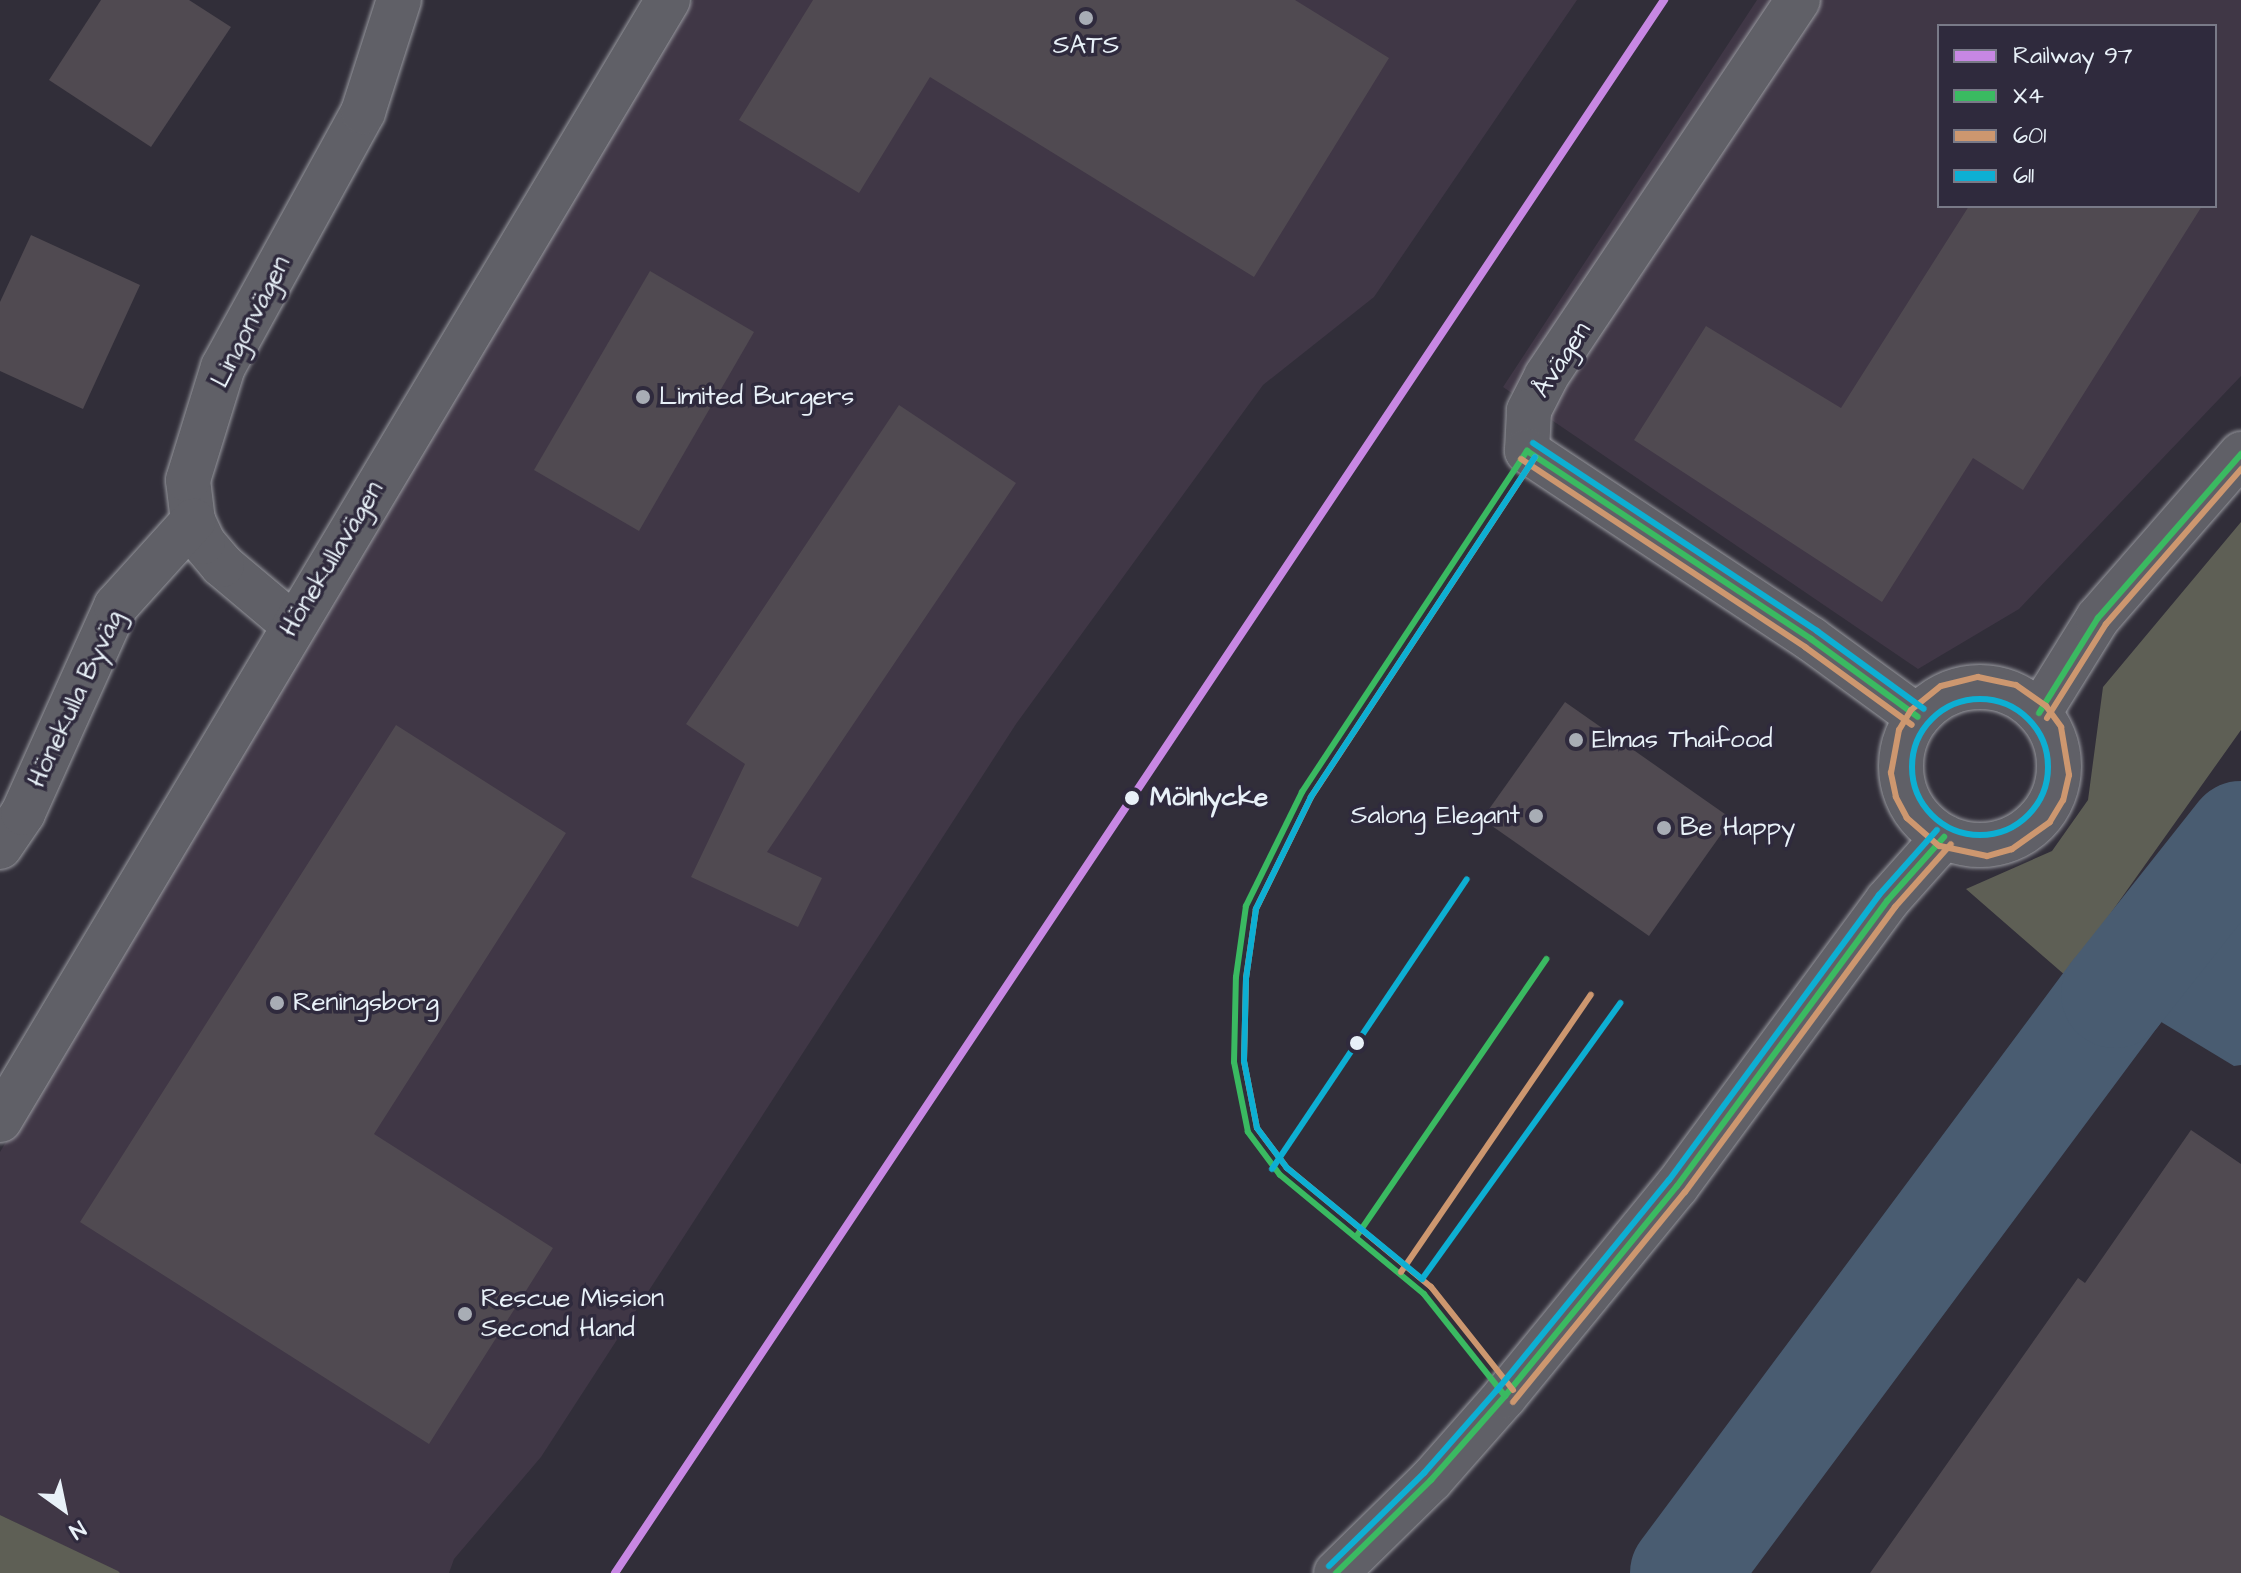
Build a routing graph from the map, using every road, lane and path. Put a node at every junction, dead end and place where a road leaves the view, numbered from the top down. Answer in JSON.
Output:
{"nodes":[{"id":1,"x":399,"y":0,"type":"edge"},
{"id":2,"x":668,"y":0,"type":"edge"},
{"id":3,"x":1798,"y":0,"type":"edge"},
{"id":4,"x":2241,"y":454,"type":"edge"},
{"id":5,"x":193,"y":521,"type":"junction"},
{"id":6,"x":292,"y":624,"type":"junction"},
{"id":7,"x":2039,"y":713,"type":"junction"},
{"id":8,"x":1918,"y":717,"type":"junction"},
{"id":9,"x":1944,"y":837,"type":"junction"},
{"id":10,"x":0,"y":847,"type":"edge"},
{"id":11,"x":0,"y":1120,"type":"edge"},
{"id":12,"x":1336,"y":1573,"type":"edge"}],
"edges":[{"from":1,"to":5,"type":"street","name":"Lingonvägen"},
{"from":2,"to":6,"type":"street","name":"Hönekullavägen"},
{"from":3,"to":8,"type":"street","name":"Åvägen"},
{"from":4,"to":7,"type":"street"},
{"from":5,"to":6,"type":"street","name":"Lingonvägen"},
{"from":5,"to":10,"type":"street","name":"Hönekulla Byväg"},
{"from":6,"to":11,"type":"street","name":"Hönekullavägen"},
{"from":7,"to":8,"type":"street"},
{"from":7,"to":9,"type":"street"},
{"from":8,"to":9,"type":"street"},
{"from":9,"to":12,"type":"street"}]}
